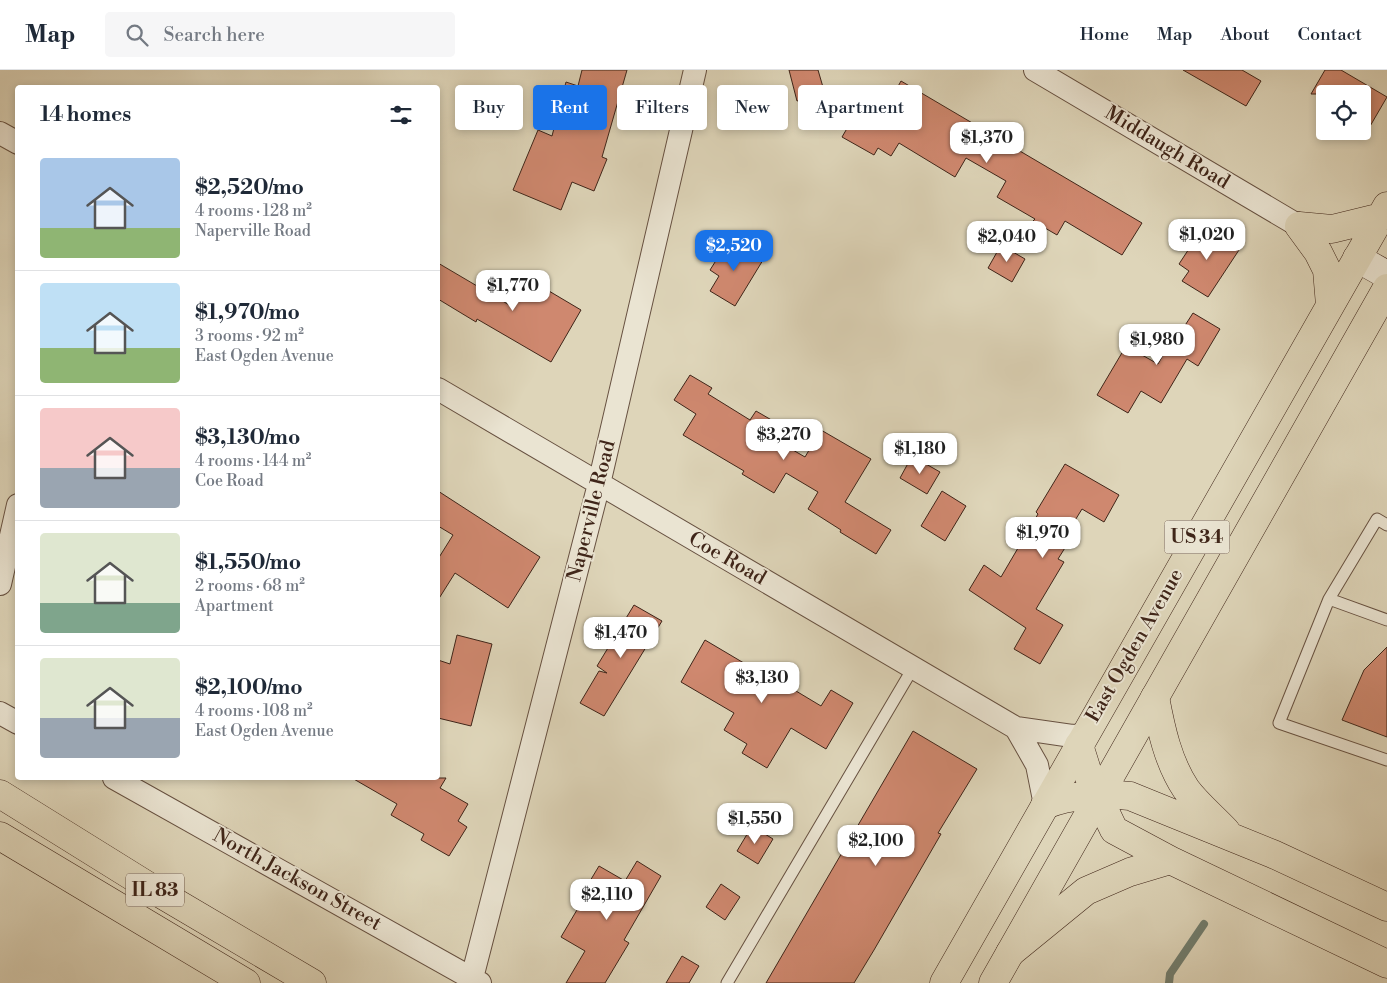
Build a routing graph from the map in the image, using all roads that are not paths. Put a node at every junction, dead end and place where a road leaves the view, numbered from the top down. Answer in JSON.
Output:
{"nodes":[{"id":1,"x":695,"y":70,"type":"edge"},
{"id":2,"x":1036,"y":70,"type":"edge"},
{"id":3,"x":0,"y":133,"type":"edge"},
{"id":4,"x":15,"y":141,"type":"edge"},
{"id":5,"x":1384,"y":211,"type":"edge"},
{"id":6,"x":1299,"y":226,"type":"junction"},
{"id":7,"x":1357,"y":258,"type":"junction"},
{"id":8,"x":1387,"y":275,"type":"edge"},
{"id":9,"x":1387,"y":288,"type":"edge"},
{"id":10,"x":1330,"y":305,"type":"junction"},
{"id":11,"x":440,"y":390,"type":"edge"},
{"id":12,"x":599,"y":484,"type":"junction"},
{"id":13,"x":15,"y":518,"type":"edge"},
{"id":14,"x":1387,"y":525,"type":"edge"},
{"id":15,"x":0,"y":584,"type":"edge"},
{"id":16,"x":1330,"y":599,"type":"junction"},
{"id":17,"x":1387,"y":620,"type":"edge"},
{"id":18,"x":913,"y":668,"type":"junction"},
{"id":19,"x":1155,"y":697,"type":"junction"},
{"id":20,"x":0,"y":713,"type":"edge"},
{"id":21,"x":15,"y":721,"type":"edge"},
{"id":22,"x":1016,"y":728,"type":"junction"},
{"id":23,"x":1082,"y":740,"type":"junction"},
{"id":24,"x":1387,"y":760,"type":"edge"},
{"id":25,"x":118,"y":780,"type":"edge"},
{"id":26,"x":0,"y":794,"type":"edge"},
{"id":27,"x":1098,"y":796,"type":"junction"},
{"id":28,"x":1045,"y":805,"type":"junction"},
{"id":29,"x":0,"y":836,"type":"edge"},
{"id":30,"x":1232,"y":838,"type":"junction"},
{"id":31,"x":1170,"y":860,"type":"junction"},
{"id":32,"x":1387,"y":907,"type":"edge"},
{"id":33,"x":1010,"y":953,"type":"junction"},
{"id":34,"x":1387,"y":964,"type":"edge"},
{"id":35,"x":476,"y":980,"type":"edge"},
{"id":36,"x":246,"y":983,"type":"edge"},
{"id":37,"x":312,"y":983,"type":"edge"},
{"id":38,"x":727,"y":983,"type":"edge"},
{"id":39,"x":944,"y":983,"type":"edge"},
{"id":40,"x":993,"y":983,"type":"edge"}],
"edges":[{"from":1,"to":12,"type":"street","name":"Naperville Road"},
{"from":2,"to":6,"type":"street","name":"Middaugh Road"},
{"from":3,"to":4,"type":"street"},
{"from":5,"to":6,"type":"main road"},
{"from":5,"to":7,"type":"main road","name":"East Ogden Avenue","number":"US 34"},
{"from":6,"to":10,"type":"main road"},
{"from":7,"to":8,"type":"street"},
{"from":7,"to":10,"type":"main road","name":"East Ogden Avenue","number":"US 34"},
{"from":9,"to":19,"type":"main road","number":"US 34"},
{"from":10,"to":23,"type":"main road","name":"East Ogden Avenue","number":"US 34"},
{"from":11,"to":12,"type":"street","name":"Coe Road"},
{"from":12,"to":18,"type":"street","name":"Coe Road"},
{"from":12,"to":35,"type":"street","name":"Naperville Road"},
{"from":13,"to":15,"type":"street"},
{"from":14,"to":16,"type":"lane"},
{"from":16,"to":17,"type":"lane"},
{"from":16,"to":24,"type":"lane"},
{"from":18,"to":22,"type":"street","name":"Coe Road"},
{"from":18,"to":38,"type":"lane"},
{"from":19,"to":27,"type":"main road","number":"US 34"},
{"from":19,"to":30,"type":"main road"},
{"from":20,"to":21,"type":"street"},
{"from":22,"to":23,"type":"street","name":"Coe Road"},
{"from":22,"to":28,"type":"street"},
{"from":23,"to":27,"type":"main road"},
{"from":23,"to":28,"type":"main road","name":"East Ogden Avenue","number":"US 34"},
{"from":25,"to":35,"type":"street","name":"North Jackson Street"},
{"from":26,"to":37,"type":"main road","number":"IL 83"},
{"from":27,"to":28,"type":"main road"},
{"from":27,"to":30,"type":"main road"},
{"from":27,"to":31,"type":"main road"},
{"from":27,"to":33,"type":"main road","number":"US 34"},
{"from":28,"to":39,"type":"main road","name":"East Ogden Avenue","number":"US 34"},
{"from":29,"to":36,"type":"main road","number":"IL 83"},
{"from":30,"to":32,"type":"main road"},
{"from":31,"to":33,"type":"main road"},
{"from":31,"to":34,"type":"main road"},
{"from":33,"to":40,"type":"main road","number":"US 34"}]}
